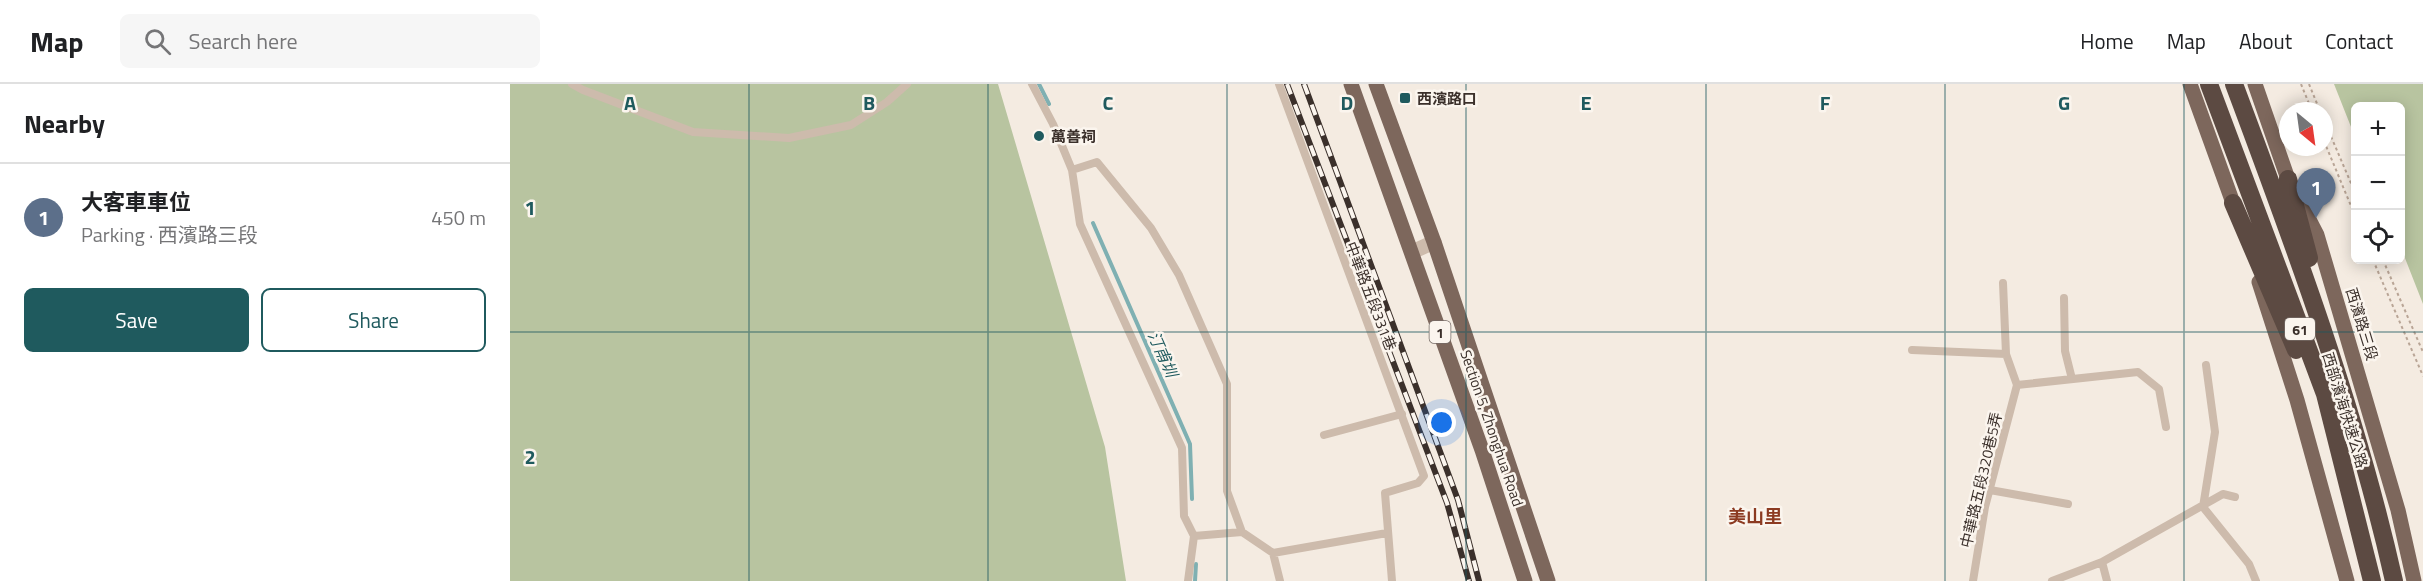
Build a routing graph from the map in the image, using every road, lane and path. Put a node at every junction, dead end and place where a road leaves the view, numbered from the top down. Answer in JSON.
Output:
{"nodes":[{"id":1,"x":572,"y":84,"type":"edge"},
{"id":2,"x":907,"y":84,"type":"edge"},
{"id":3,"x":1032,"y":84,"type":"edge"},
{"id":4,"x":1279,"y":84,"type":"edge"},
{"id":5,"x":1351,"y":84,"type":"edge"},
{"id":6,"x":1376,"y":84,"type":"edge"},
{"id":7,"x":2190,"y":84,"type":"edge"},
{"id":8,"x":2209,"y":84,"type":"edge"},
{"id":9,"x":2234,"y":84,"type":"edge"},
{"id":10,"x":2255,"y":84,"type":"edge"},
{"id":11,"x":2301,"y":84,"type":"edge"},
{"id":12,"x":2309,"y":84,"type":"edge"},
{"id":13,"x":2308,"y":102,"type":"edge"},
{"id":14,"x":2316,"y":102,"type":"edge"},
{"id":15,"x":2333,"y":142,"type":"edge"},
{"id":16,"x":2330,"y":156,"type":"edge"},
{"id":17,"x":1072,"y":170,"type":"junction"},
{"id":18,"x":2288,"y":179,"type":"junction"},
{"id":19,"x":2351,"y":185,"type":"edge"},
{"id":20,"x":2233,"y":203,"type":"junction"},
{"id":21,"x":2352,"y":210,"type":"edge"},
{"id":22,"x":1434,"y":242,"type":"junction"},
{"id":23,"x":1412,"y":252,"type":"junction"},
{"id":24,"x":2375,"y":264,"type":"edge"},
{"id":25,"x":2384,"y":264,"type":"edge"},
{"id":26,"x":2388,"y":272,"type":"junction"},
{"id":27,"x":2379,"y":275,"type":"junction"},
{"id":28,"x":2003,"y":283,"type":"dead end"},
{"id":29,"x":2398,"y":297,"type":"junction"},
{"id":30,"x":2064,"y":298,"type":"dead end"},
{"id":31,"x":2390,"y":300,"type":"junction"},
{"id":32,"x":1912,"y":350,"type":"dead end"},
{"id":33,"x":2423,"y":352,"type":"edge"},
{"id":34,"x":2006,"y":354,"type":"junction"},
{"id":35,"x":2206,"y":365,"type":"dead end"},
{"id":36,"x":2423,"y":376,"type":"edge"},
{"id":37,"x":2072,"y":379,"type":"junction"},
{"id":38,"x":2017,"y":385,"type":"junction"},
{"id":39,"x":2344,"y":390,"type":"junction"},
{"id":40,"x":1402,"y":414,"type":"junction"},
{"id":41,"x":2166,"y":427,"type":"dead end"},
{"id":42,"x":1324,"y":435,"type":"dead end"},
{"id":43,"x":1990,"y":490,"type":"junction"},
{"id":44,"x":2235,"y":497,"type":"dead end"},
{"id":45,"x":2353,"y":503,"type":"junction"},
{"id":46,"x":2068,"y":504,"type":"dead end"},
{"id":47,"x":2203,"y":507,"type":"junction"},
{"id":48,"x":1242,"y":532,"type":"junction"},
{"id":49,"x":1387,"y":533,"type":"junction"},
{"id":50,"x":1194,"y":536,"type":"junction"},
{"id":51,"x":1273,"y":553,"type":"junction"},
{"id":52,"x":2102,"y":562,"type":"junction"},
{"id":53,"x":1188,"y":581,"type":"edge"},
{"id":54,"x":1280,"y":581,"type":"edge"},
{"id":55,"x":1392,"y":581,"type":"edge"},
{"id":56,"x":1525,"y":581,"type":"edge"},
{"id":57,"x":1548,"y":581,"type":"edge"},
{"id":58,"x":1973,"y":581,"type":"edge"},
{"id":59,"x":2052,"y":581,"type":"edge"},
{"id":60,"x":2107,"y":581,"type":"edge"},
{"id":61,"x":2256,"y":581,"type":"edge"},
{"id":62,"x":2347,"y":581,"type":"edge"},
{"id":63,"x":2372,"y":581,"type":"edge"},
{"id":64,"x":2394,"y":581,"type":"edge"},
{"id":65,"x":2414,"y":581,"type":"edge"}],
"edges":[{"from":1,"to":2,"type":"lane"},
{"from":3,"to":17,"type":"lane"},
{"from":4,"to":40,"type":"lane","name":"中華路五段331巷"},
{"from":5,"to":23,"type":"main road","name":"Section 5, Zhonghua Road","number":"1"},
{"from":6,"to":22,"type":"main road","name":"Section 5, Zhonghua Road","number":"1"},
{"from":7,"to":20,"type":"main road","number":"61"},
{"from":8,"to":45,"type":"highway","name":"西部濱海快速公路","number":"61"},
{"from":9,"to":39,"type":"highway","name":"西部濱海快速公路","number":"61"},
{"from":10,"to":18,"type":"main road","name":"西濱路三段"},
{"from":11,"to":13,"type":"path"},
{"from":12,"to":14,"type":"path"},
{"from":15,"to":19,"type":"path"},
{"from":16,"to":21,"type":"path"},
{"from":17,"to":48,"type":"lane"},
{"from":17,"to":50,"type":"lane"},
{"from":18,"to":39,"type":"highway"},
{"from":18,"to":65,"type":"main road","name":"西濱路三段"},
{"from":20,"to":45,"type":"highway"},
{"from":20,"to":62,"type":"main road","number":"61"},
{"from":22,"to":23,"type":"street"},
{"from":22,"to":57,"type":"main road","name":"Section 5, Zhonghua Road","number":"1"},
{"from":23,"to":56,"type":"main road","name":"Section 5, Zhonghua Road","number":"1"},
{"from":24,"to":27,"type":"path"},
{"from":25,"to":26,"type":"path"},
{"from":26,"to":27,"type":"path"},
{"from":26,"to":29,"type":"path"},
{"from":27,"to":31,"type":"path"},
{"from":28,"to":34,"type":"lane"},
{"from":29,"to":31,"type":"path"},
{"from":29,"to":33,"type":"path"},
{"from":30,"to":37,"type":"lane"},
{"from":31,"to":36,"type":"path"},
{"from":32,"to":34,"type":"lane"},
{"from":34,"to":38,"type":"lane"},
{"from":35,"to":47,"type":"lane"},
{"from":37,"to":38,"type":"lane"},
{"from":37,"to":41,"type":"lane"},
{"from":38,"to":43,"type":"lane","name":"中華路五段320巷5弄"},
{"from":39,"to":64,"type":"highway","name":"西部濱海快速公路","number":"61"},
{"from":40,"to":42,"type":"lane"},
{"from":40,"to":49,"type":"lane","name":"中華路五段331巷"},
{"from":43,"to":46,"type":"lane"},
{"from":43,"to":58,"type":"lane","name":"中華路五段320巷5弄"},
{"from":44,"to":47,"type":"lane"},
{"from":45,"to":63,"type":"highway","name":"西部濱海快速公路","number":"61"},
{"from":47,"to":52,"type":"lane"},
{"from":47,"to":61,"type":"lane"},
{"from":48,"to":50,"type":"lane"},
{"from":48,"to":51,"type":"lane"},
{"from":49,"to":51,"type":"lane"},
{"from":49,"to":55,"type":"lane"},
{"from":50,"to":53,"type":"lane"},
{"from":51,"to":54,"type":"lane"},
{"from":52,"to":59,"type":"lane"},
{"from":52,"to":60,"type":"lane"}]}
